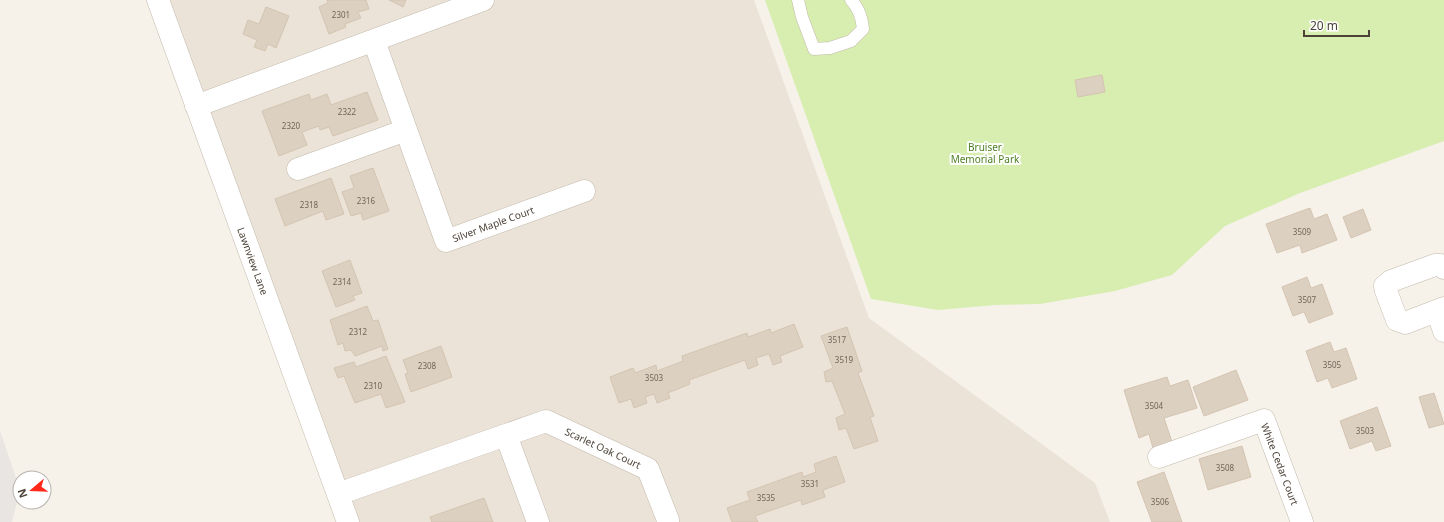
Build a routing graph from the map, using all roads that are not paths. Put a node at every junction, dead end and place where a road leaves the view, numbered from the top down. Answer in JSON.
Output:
{"nodes":[{"id":1,"x":158,"y":0,"type":"edge"},
{"id":2,"x":483,"y":0,"type":"edge"},
{"id":3,"x":798,"y":0,"type":"edge"},
{"id":4,"x":851,"y":0,"type":"edge"},
{"id":5,"x":445,"y":7,"type":"edge"},
{"id":6,"x":374,"y":40,"type":"junction"},
{"id":7,"x":196,"y":106,"type":"junction"},
{"id":8,"x":406,"y":130,"type":"junction"},
{"id":9,"x":298,"y":169,"type":"dead end"},
{"id":10,"x":584,"y":191,"type":"dead end"},
{"id":11,"x":1444,"y":268,"type":"edge"},
{"id":12,"x":1442,"y":316,"type":"edge"},
{"id":13,"x":506,"y":435,"type":"junction"},
{"id":14,"x":1158,"y":457,"type":"dead end"},
{"id":15,"x":338,"y":494,"type":"junction"},
{"id":16,"x":348,"y":522,"type":"edge"},
{"id":17,"x":538,"y":522,"type":"edge"},
{"id":18,"x":668,"y":522,"type":"edge"},
{"id":19,"x":1302,"y":522,"type":"edge"}],
"edges":[{"from":1,"to":7,"type":"street","name":"Lawnview Lane"},
{"from":2,"to":5,"type":"street"},
{"from":3,"to":4,"type":"lane"},
{"from":5,"to":6,"type":"street"},
{"from":6,"to":7,"type":"street"},
{"from":6,"to":8,"type":"street","name":"Silver Maple Court"},
{"from":7,"to":15,"type":"street","name":"Lawnview Lane"},
{"from":8,"to":9,"type":"street"},
{"from":8,"to":10,"type":"street","name":"Silver Maple Court"},
{"from":11,"to":12,"type":"street"},
{"from":13,"to":15,"type":"street","name":"Scarlet Oak Court"},
{"from":13,"to":17,"type":"street"},
{"from":13,"to":18,"type":"street","name":"Scarlet Oak Court"},
{"from":14,"to":19,"type":"street","name":"White Cedar Court"},
{"from":15,"to":16,"type":"street","name":"Lawnview Lane"}]}
